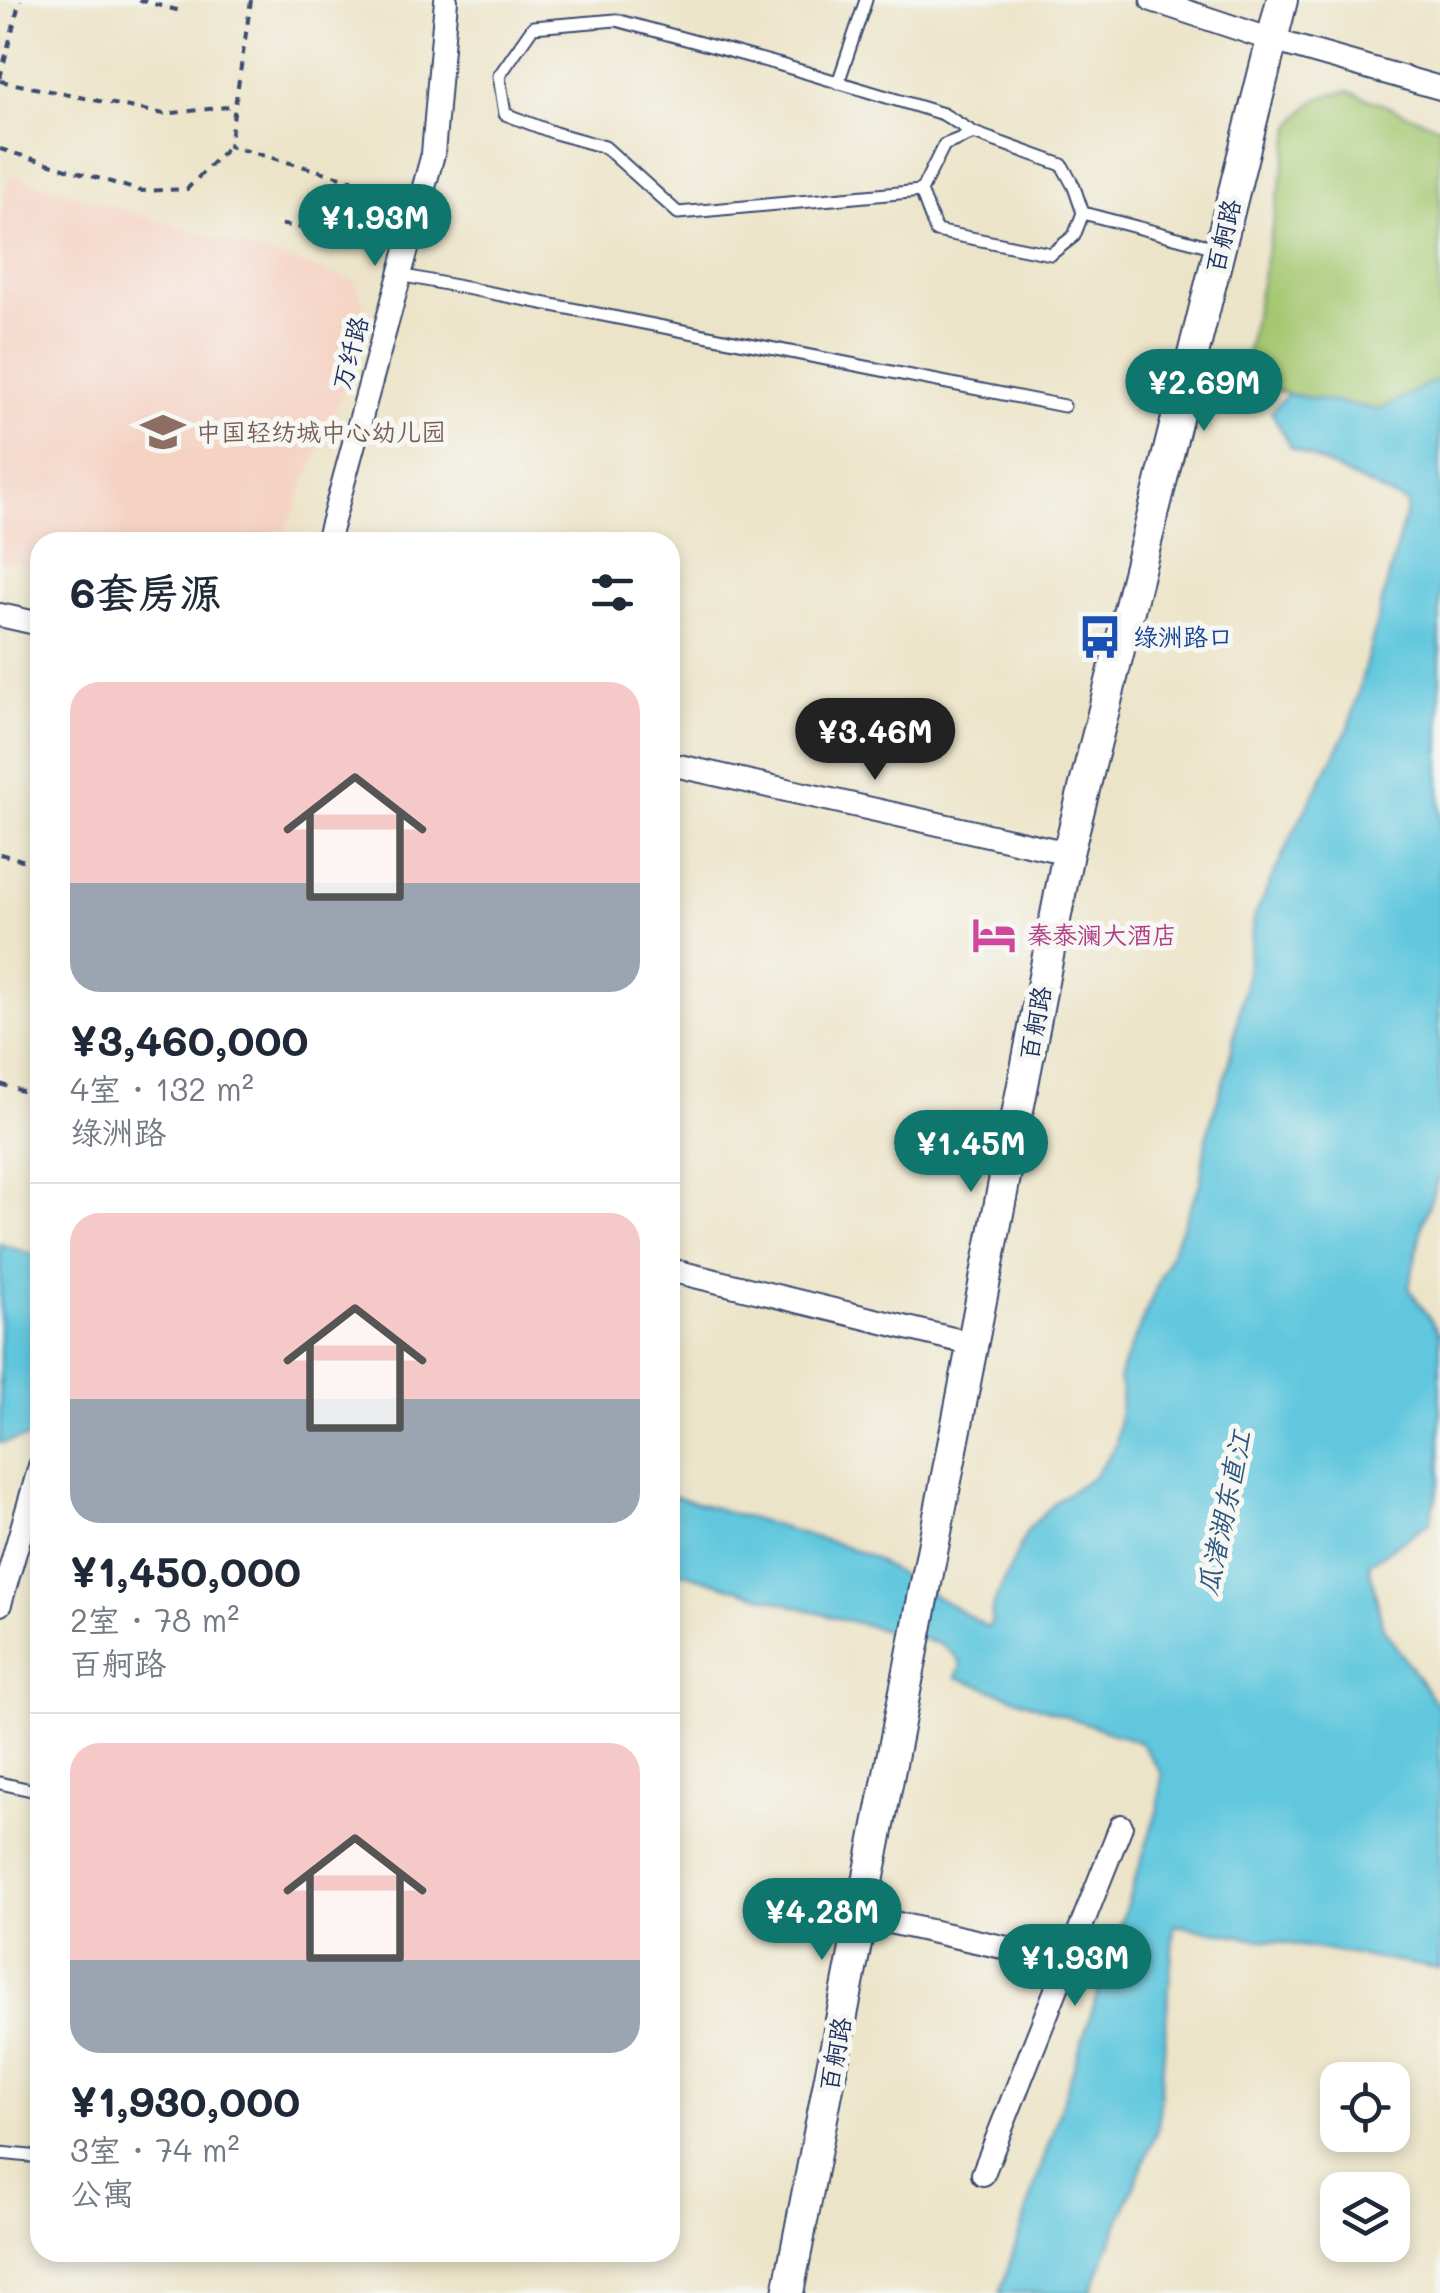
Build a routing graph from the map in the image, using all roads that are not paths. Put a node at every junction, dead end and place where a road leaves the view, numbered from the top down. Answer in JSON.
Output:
{"nodes":[{"id":1,"x":446,"y":0,"type":"edge"},
{"id":2,"x":866,"y":0,"type":"edge"},
{"id":3,"x":1152,"y":0,"type":"edge"},
{"id":4,"x":1282,"y":0,"type":"edge"},
{"id":5,"x":1272,"y":40,"type":"junction"},
{"id":6,"x":838,"y":83,"type":"junction"},
{"id":7,"x":1440,"y":88,"type":"edge"},
{"id":8,"x":974,"y":133,"type":"junction"},
{"id":9,"x":921,"y":190,"type":"junction"},
{"id":10,"x":1084,"y":213,"type":"junction"},
{"id":11,"x":1220,"y":249,"type":"junction"},
{"id":12,"x":400,"y":275,"type":"junction"},
{"id":13,"x":1064,"y":406,"type":"dead end"},
{"id":14,"x":330,"y":532,"type":"edge"},
{"id":15,"x":0,"y":615,"type":"edge"},
{"id":16,"x":30,"y":622,"type":"edge"},
{"id":17,"x":680,"y":766,"type":"edge"},
{"id":18,"x":1068,"y":852,"type":"junction"},
{"id":19,"x":680,"y":1272,"type":"edge"},
{"id":20,"x":972,"y":1344,"type":"junction"},
{"id":21,"x":30,"y":1501,"type":"edge"},
{"id":22,"x":0,"y":1604,"type":"edge"},
{"id":23,"x":0,"y":1782,"type":"edge"},
{"id":24,"x":30,"y":1790,"type":"edge"},
{"id":25,"x":1121,"y":1826,"type":"dead end"},
{"id":26,"x":862,"y":1916,"type":"junction"},
{"id":27,"x":1066,"y":1961,"type":"junction"},
{"id":28,"x":0,"y":2153,"type":"edge"},
{"id":29,"x":30,"y":2156,"type":"edge"},
{"id":30,"x":983,"y":2174,"type":"dead end"},
{"id":31,"x":788,"y":2293,"type":"edge"}],
"edges":[{"from":1,"to":12,"type":"street","name":"万纤路"},
{"from":2,"to":6,"type":"lane"},
{"from":3,"to":5,"type":"street"},
{"from":4,"to":5,"type":"street","name":"百舸路"},
{"from":5,"to":7,"type":"street"},
{"from":5,"to":11,"type":"street","name":"百舸路"},
{"from":6,"to":8,"type":"lane"},
{"from":6,"to":9,"type":"lane"},
{"from":8,"to":9,"type":"lane"},
{"from":8,"to":10,"type":"lane"},
{"from":9,"to":10,"type":"lane"},
{"from":10,"to":11,"type":"lane"},
{"from":11,"to":18,"type":"street","name":"百舸路"},
{"from":12,"to":13,"type":"lane"},
{"from":12,"to":14,"type":"street","name":"万纤路"},
{"from":15,"to":16,"type":"street"},
{"from":17,"to":18,"type":"street"},
{"from":18,"to":20,"type":"street","name":"百舸路"},
{"from":19,"to":20,"type":"street"},
{"from":20,"to":26,"type":"street","name":"百舸路"},
{"from":21,"to":22,"type":"street"},
{"from":23,"to":24,"type":"lane"},
{"from":25,"to":27,"type":"street"},
{"from":26,"to":27,"type":"street"},
{"from":26,"to":31,"type":"street","name":"百舸路"},
{"from":27,"to":30,"type":"street"},
{"from":28,"to":29,"type":"lane"}]}
